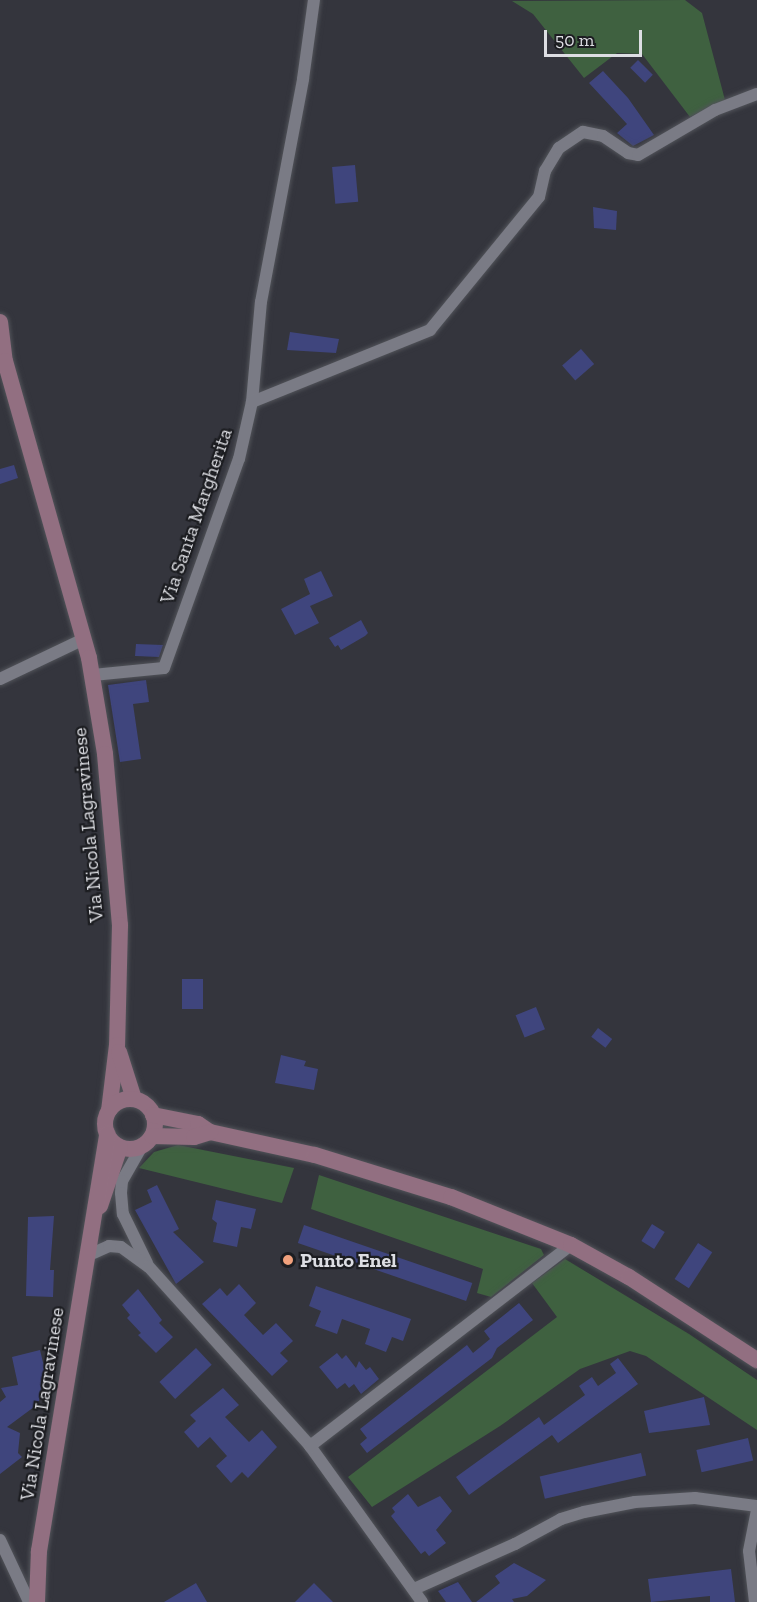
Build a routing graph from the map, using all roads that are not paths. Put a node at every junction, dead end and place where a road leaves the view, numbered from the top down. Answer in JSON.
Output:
{"nodes":[{"id":1,"x":314,"y":0,"type":"edge"},
{"id":2,"x":757,"y":94,"type":"edge"},
{"id":3,"x":0,"y":322,"type":"edge"},
{"id":4,"x":252,"y":402,"type":"junction"},
{"id":5,"x":84,"y":639,"type":"junction"},
{"id":6,"x":93,"y":675,"type":"junction"},
{"id":7,"x":0,"y":679,"type":"edge"},
{"id":8,"x":117,"y":1045,"type":"junction"},
{"id":9,"x":134,"y":1100,"type":"junction"},
{"id":10,"x":109,"y":1111,"type":"junction"},
{"id":11,"x":153,"y":1115,"type":"junction"},
{"id":12,"x":210,"y":1132,"type":"junction"},
{"id":13,"x":107,"y":1134,"type":"junction"},
{"id":14,"x":147,"y":1141,"type":"junction"},
{"id":15,"x":120,"y":1147,"type":"junction"},
{"id":16,"x":95,"y":1215,"type":"junction"},
{"id":17,"x":571,"y":1245,"type":"junction"},
{"id":18,"x":89,"y":1255,"type":"junction"},
{"id":19,"x":149,"y":1267,"type":"junction"},
{"id":20,"x":757,"y":1360,"type":"edge"},
{"id":21,"x":310,"y":1446,"type":"junction"},
{"id":22,"x":757,"y":1508,"type":"edge"},
{"id":23,"x":0,"y":1540,"type":"edge"},
{"id":24,"x":414,"y":1589,"type":"junction"},
{"id":25,"x":29,"y":1602,"type":"edge"},
{"id":26,"x":37,"y":1602,"type":"edge"},
{"id":27,"x":422,"y":1602,"type":"edge"},
{"id":28,"x":755,"y":1602,"type":"edge"}],
"edges":[{"from":1,"to":4,"type":"street"},
{"from":2,"to":4,"type":"street"},
{"from":3,"to":5,"type":"street","name":"Via Nicola Lagravinese"},
{"from":4,"to":6,"type":"street","name":"Via Santa Margherita"},
{"from":5,"to":6,"type":"street","name":"Via Nicola Lagravinese"},
{"from":5,"to":7,"type":"street"},
{"from":6,"to":8,"type":"street","name":"Via Nicola Lagravinese"},
{"from":8,"to":9,"type":"street","name":"Via Nicola Lagravinese"},
{"from":8,"to":10,"type":"street","name":"Via Nicola Lagravinese"},
{"from":9,"to":10,"type":"street"},
{"from":9,"to":11,"type":"street"},
{"from":10,"to":13,"type":"street"},
{"from":11,"to":12,"type":"street"},
{"from":11,"to":14,"type":"street"},
{"from":12,"to":14,"type":"street"},
{"from":12,"to":17,"type":"street"},
{"from":13,"to":15,"type":"street"},
{"from":13,"to":16,"type":"street","name":"Via Nicola Lagravinese"},
{"from":14,"to":15,"type":"street"},
{"from":14,"to":19,"type":"street"},
{"from":15,"to":16,"type":"street","name":"Via Nicola Lagravinese"},
{"from":16,"to":18,"type":"street","name":"Via Nicola Lagravinese"},
{"from":17,"to":20,"type":"street"},
{"from":17,"to":21,"type":"street"},
{"from":18,"to":19,"type":"street"},
{"from":18,"to":26,"type":"street","name":"Via Nicola Lagravinese"},
{"from":19,"to":21,"type":"street"},
{"from":21,"to":24,"type":"street"},
{"from":22,"to":24,"type":"street"},
{"from":22,"to":28,"type":"street"},
{"from":23,"to":25,"type":"street"},
{"from":24,"to":27,"type":"street"}]}
